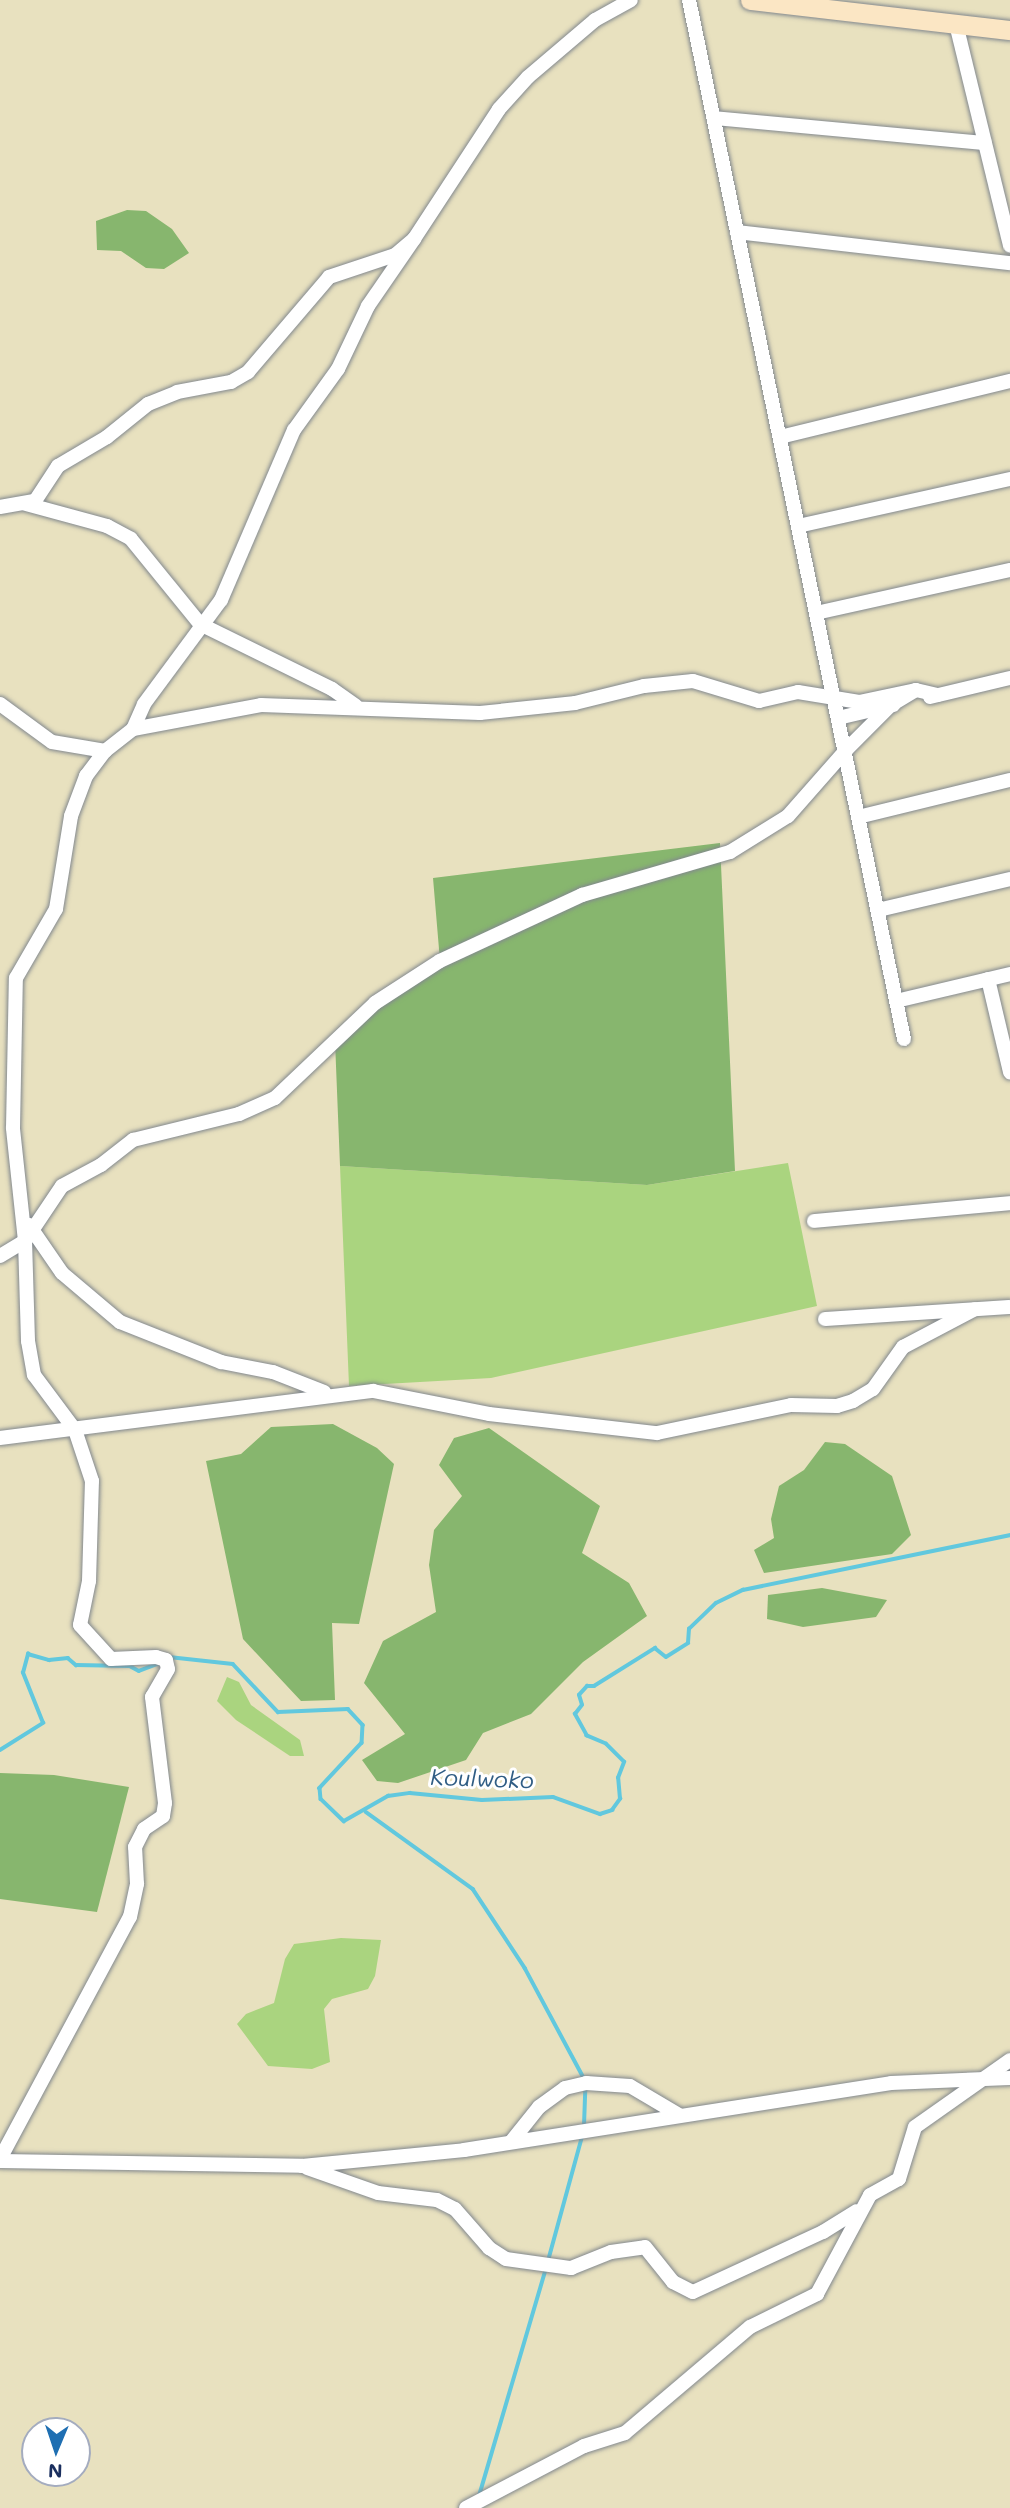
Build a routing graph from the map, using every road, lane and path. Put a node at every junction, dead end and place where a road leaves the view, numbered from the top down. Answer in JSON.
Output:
{"nodes":[{"id":1,"x":631,"y":0,"type":"edge"},
{"id":2,"x":689,"y":0,"type":"edge"},
{"id":3,"x":750,"y":0,"type":"edge"},
{"id":4,"x":864,"y":7,"type":"edge"},
{"id":5,"x":956,"y":24,"type":"junction"},
{"id":6,"x":1010,"y":30,"type":"edge"},
{"id":7,"x":714,"y":118,"type":"junction"},
{"id":8,"x":985,"y":143,"type":"junction"},
{"id":9,"x":737,"y":232,"type":"junction"},
{"id":10,"x":414,"y":239,"type":"junction"},
{"id":11,"x":1010,"y":246,"type":"edge"},
{"id":12,"x":1010,"y":262,"type":"edge"},
{"id":13,"x":1010,"y":381,"type":"edge"},
{"id":14,"x":780,"y":437,"type":"junction"},
{"id":15,"x":1010,"y":479,"type":"edge"},
{"id":16,"x":26,"y":505,"type":"junction"},
{"id":17,"x":0,"y":507,"type":"edge"},
{"id":18,"x":798,"y":526,"type":"junction"},
{"id":19,"x":1010,"y":570,"type":"edge"},
{"id":20,"x":816,"y":613,"type":"junction"},
{"id":21,"x":203,"y":627,"type":"junction"},
{"id":22,"x":1010,"y":678,"type":"edge"},
{"id":23,"x":916,"y":690,"type":"junction"},
{"id":24,"x":833,"y":694,"type":"junction"},
{"id":25,"x":937,"y":695,"type":"junction"},
{"id":26,"x":0,"y":704,"type":"edge"},
{"id":27,"x":891,"y":705,"type":"junction"},
{"id":28,"x":358,"y":707,"type":"junction"},
{"id":29,"x":838,"y":718,"type":"junction"},
{"id":30,"x":133,"y":729,"type":"junction"},
{"id":31,"x":105,"y":751,"type":"junction"},
{"id":32,"x":845,"y":751,"type":"junction"},
{"id":33,"x":1010,"y":780,"type":"edge"},
{"id":34,"x":858,"y":817,"type":"junction"},
{"id":35,"x":1010,"y":878,"type":"edge"},
{"id":36,"x":877,"y":910,"type":"junction"},
{"id":37,"x":1010,"y":974,"type":"edge"},
{"id":38,"x":988,"y":979,"type":"junction"},
{"id":39,"x":896,"y":1001,"type":"junction"},
{"id":40,"x":904,"y":1039,"type":"dead end"},
{"id":41,"x":1010,"y":1072,"type":"edge"},
{"id":42,"x":1010,"y":1203,"type":"edge"},
{"id":43,"x":814,"y":1222,"type":"dead end"},
{"id":44,"x":29,"y":1236,"type":"junction"},
{"id":45,"x":0,"y":1256,"type":"edge"},
{"id":46,"x":1010,"y":1307,"type":"edge"},
{"id":47,"x":975,"y":1309,"type":"junction"},
{"id":48,"x":825,"y":1319,"type":"dead end"},
{"id":49,"x":327,"y":1394,"type":"junction"},
{"id":50,"x":75,"y":1430,"type":"junction"},
{"id":51,"x":0,"y":1438,"type":"edge"},
{"id":52,"x":1010,"y":2060,"type":"edge"},
{"id":53,"x":990,"y":2078,"type":"junction"},
{"id":54,"x":1010,"y":2078,"type":"edge"},
{"id":55,"x":679,"y":2115,"type":"junction"},
{"id":56,"x":511,"y":2142,"type":"junction"},
{"id":57,"x":0,"y":2160,"type":"edge"},
{"id":58,"x":302,"y":2166,"type":"junction"},
{"id":59,"x":863,"y":2206,"type":"junction"},
{"id":60,"x":466,"y":2508,"type":"edge"}],
"edges":[{"from":1,"to":10,"type":"street"},
{"from":2,"to":7,"type":"street"},
{"from":3,"to":4,"type":"main road"},
{"from":4,"to":5,"type":"main road"},
{"from":5,"to":6,"type":"main road"},
{"from":5,"to":8,"type":"street"},
{"from":7,"to":8,"type":"street"},
{"from":7,"to":9,"type":"street"},
{"from":8,"to":11,"type":"street"},
{"from":9,"to":12,"type":"street"},
{"from":9,"to":14,"type":"street"},
{"from":10,"to":16,"type":"street"},
{"from":10,"to":21,"type":"street"},
{"from":13,"to":14,"type":"street"},
{"from":14,"to":18,"type":"street"},
{"from":15,"to":18,"type":"street"},
{"from":16,"to":17,"type":"street"},
{"from":16,"to":21,"type":"street"},
{"from":18,"to":20,"type":"street"},
{"from":19,"to":20,"type":"street"},
{"from":20,"to":24,"type":"street"},
{"from":21,"to":28,"type":"street"},
{"from":21,"to":30,"type":"street"},
{"from":22,"to":25,"type":"street"},
{"from":23,"to":24,"type":"street"},
{"from":23,"to":25,"type":"street"},
{"from":23,"to":27,"type":"street"},
{"from":24,"to":28,"type":"street"},
{"from":24,"to":29,"type":"street"},
{"from":25,"to":27,"type":"street"},
{"from":26,"to":31,"type":"street"},
{"from":27,"to":29,"type":"street"},
{"from":27,"to":32,"type":"street"},
{"from":28,"to":30,"type":"street"},
{"from":29,"to":32,"type":"street"},
{"from":30,"to":31,"type":"street"},
{"from":31,"to":44,"type":"street"},
{"from":32,"to":34,"type":"street"},
{"from":32,"to":44,"type":"street"},
{"from":33,"to":34,"type":"street"},
{"from":34,"to":36,"type":"street"},
{"from":35,"to":36,"type":"street"},
{"from":36,"to":39,"type":"street"},
{"from":37,"to":38,"type":"street"},
{"from":38,"to":39,"type":"street"},
{"from":38,"to":41,"type":"street"},
{"from":39,"to":40,"type":"street"},
{"from":42,"to":43,"type":"street"},
{"from":44,"to":45,"type":"street"},
{"from":44,"to":49,"type":"street"},
{"from":44,"to":50,"type":"street"},
{"from":46,"to":47,"type":"street"},
{"from":47,"to":48,"type":"street"},
{"from":47,"to":49,"type":"street"},
{"from":49,"to":50,"type":"street"},
{"from":50,"to":51,"type":"street"},
{"from":50,"to":57,"type":"street"},
{"from":52,"to":53,"type":"street"},
{"from":53,"to":54,"type":"street"},
{"from":53,"to":55,"type":"street"},
{"from":53,"to":59,"type":"street"},
{"from":55,"to":56,"type":"street"},
{"from":55,"to":56,"type":"street"},
{"from":56,"to":58,"type":"street"},
{"from":57,"to":58,"type":"street"},
{"from":58,"to":59,"type":"street"},
{"from":59,"to":60,"type":"street"}]}
